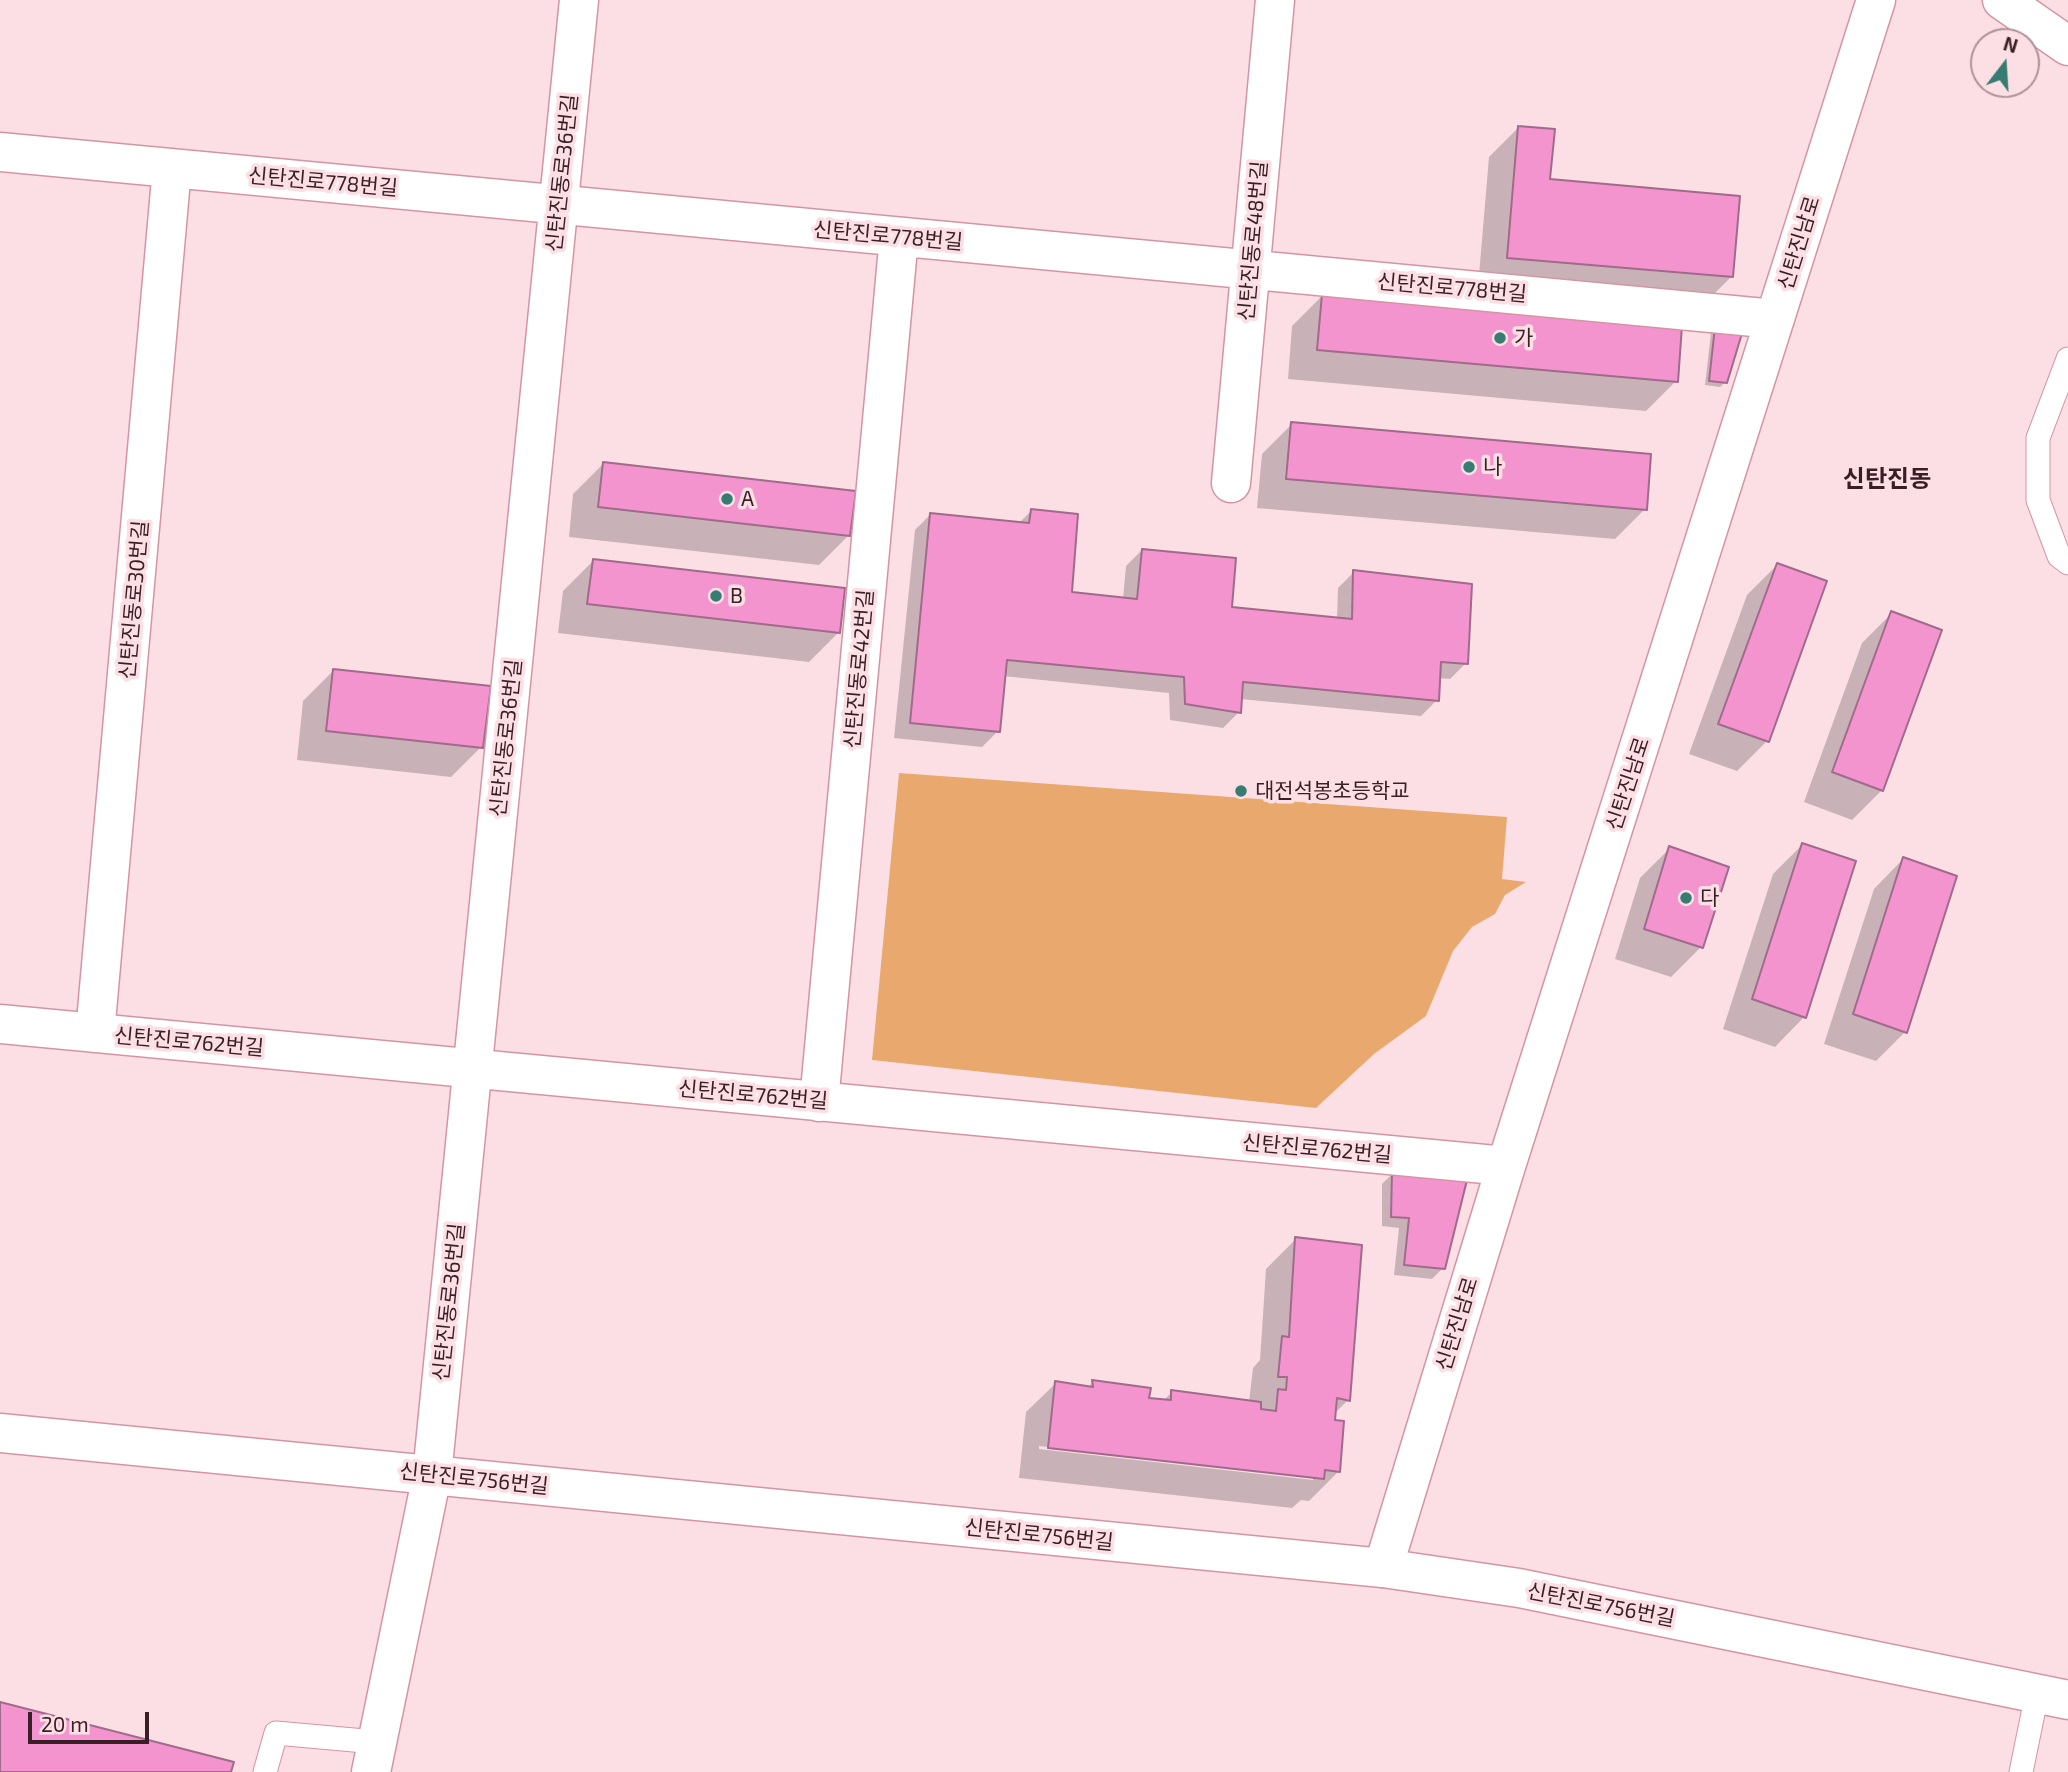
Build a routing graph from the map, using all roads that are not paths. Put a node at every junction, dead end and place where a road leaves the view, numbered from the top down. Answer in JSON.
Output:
{"nodes":[{"id":1,"x":579,"y":0,"type":"edge"},
{"id":2,"x":1275,"y":0,"type":"edge"},
{"id":3,"x":1876,"y":0,"type":"edge"},
{"id":4,"x":2003,"y":0,"type":"edge"},
{"id":5,"x":2068,"y":46,"type":"edge"},
{"id":6,"x":0,"y":152,"type":"edge"},
{"id":7,"x":172,"y":168,"type":"junction"},
{"id":8,"x":559,"y":205,"type":"junction"},
{"id":9,"x":899,"y":237,"type":"junction"},
{"id":10,"x":1250,"y":269,"type":"junction"},
{"id":11,"x":1775,"y":319,"type":"junction"},
{"id":12,"x":2068,"y":359,"type":"edge"},
{"id":13,"x":1231,"y":483,"type":"dead end"},
{"id":14,"x":2068,"y":563,"type":"edge"},
{"id":15,"x":0,"y":1024,"type":"edge"},
{"id":16,"x":95,"y":1033,"type":"junction"},
{"id":17,"x":472,"y":1068,"type":"junction"},
{"id":18,"x":818,"y":1102,"type":"junction"},
{"id":19,"x":1506,"y":1166,"type":"junction"},
{"id":20,"x":0,"y":1433,"type":"edge"},
{"id":21,"x":432,"y":1475,"type":"junction"},
{"id":22,"x":1382,"y":1568,"type":"junction"},
{"id":23,"x":2053,"y":1697,"type":"edge"},
{"id":24,"x":373,"y":1757,"type":"edge"},
{"id":25,"x":265,"y":1772,"type":"edge"},
{"id":26,"x":2021,"y":1772,"type":"edge"}],
"edges":[{"from":1,"to":8,"type":"street","name":"신탄진동로36번길"},
{"from":2,"to":10,"type":"street","name":"신탄진동로48번길"},
{"from":3,"to":11,"type":"street","name":"신탄진남로"},
{"from":4,"to":5,"type":"street"},
{"from":6,"to":7,"type":"street","name":"신탄진로778번길"},
{"from":7,"to":8,"type":"street","name":"신탄진로778번길"},
{"from":7,"to":16,"type":"street","name":"신탄진동로30번길"},
{"from":8,"to":9,"type":"street","name":"신탄진로778번길"},
{"from":8,"to":17,"type":"street","name":"신탄진동로36번길"},
{"from":9,"to":10,"type":"street","name":"신탄진로778번길"},
{"from":9,"to":18,"type":"street","name":"신탄진동로42번길"},
{"from":10,"to":11,"type":"street","name":"신탄진로778번길"},
{"from":10,"to":13,"type":"street","name":"신탄진동로48번길"},
{"from":11,"to":19,"type":"street","name":"신탄진남로"},
{"from":12,"to":14,"type":"lane"},
{"from":15,"to":16,"type":"street","name":"신탄진로762번길"},
{"from":16,"to":17,"type":"street","name":"신탄진로762번길"},
{"from":17,"to":18,"type":"street","name":"신탄진로762번길"},
{"from":17,"to":21,"type":"street","name":"신탄진동로36번길"},
{"from":18,"to":19,"type":"street","name":"신탄진로762번길"},
{"from":19,"to":22,"type":"street","name":"신탄진남로"},
{"from":20,"to":21,"type":"street","name":"신탄진로756번길"},
{"from":21,"to":22,"type":"street","name":"신탄진로756번길"},
{"from":21,"to":24,"type":"street","name":"신탄진동로36번길"},
{"from":22,"to":23,"type":"street","name":"신탄진로756번길"},
{"from":23,"to":26,"type":"lane"},
{"from":24,"to":25,"type":"lane"}]}
